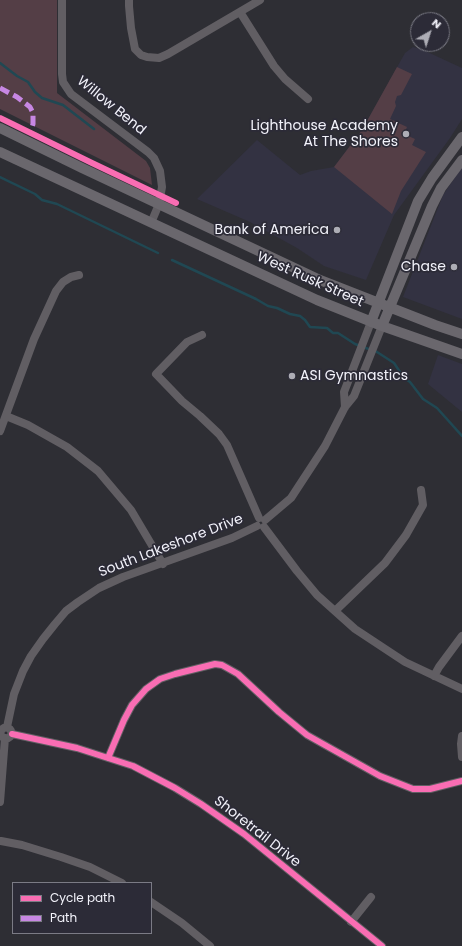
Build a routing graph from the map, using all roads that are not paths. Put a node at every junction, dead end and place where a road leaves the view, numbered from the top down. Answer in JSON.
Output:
{"nodes":[{"id":1,"x":62,"y":0,"type":"edge"},
{"id":2,"x":130,"y":0,"type":"edge"},
{"id":3,"x":260,"y":0,"type":"edge"},
{"id":4,"x":240,"y":12,"type":"junction"},
{"id":5,"x":308,"y":99,"type":"dead end"},
{"id":6,"x":0,"y":128,"type":"edge"},
{"id":7,"x":461,"y":140,"type":"edge"},
{"id":8,"x":0,"y":152,"type":"edge"},
{"id":9,"x":462,"y":160,"type":"edge"},
{"id":10,"x":159,"y":204,"type":"junction"},
{"id":11,"x":151,"y":223,"type":"junction"},
{"id":12,"x":79,"y":275,"type":"dead end"},
{"id":13,"x":378,"y":302,"type":"junction"},
{"id":14,"x":390,"y":307,"type":"junction"},
{"id":15,"x":371,"y":322,"type":"junction"},
{"id":16,"x":382,"y":326,"type":"junction"},
{"id":17,"x":462,"y":334,"type":"edge"},
{"id":18,"x":202,"y":335,"type":"dead end"},
{"id":19,"x":462,"y":354,"type":"edge"},
{"id":20,"x":344,"y":407,"type":"junction"},
{"id":21,"x":6,"y":416,"type":"junction"},
{"id":22,"x":0,"y":431,"type":"edge"},
{"id":23,"x":421,"y":490,"type":"dead end"},
{"id":24,"x":261,"y":522,"type":"junction"},
{"id":25,"x":163,"y":564,"type":"junction"},
{"id":26,"x":335,"y":611,"type":"junction"},
{"id":27,"x":462,"y":636,"type":"edge"},
{"id":28,"x":434,"y":676,"type":"junction"},
{"id":29,"x":462,"y":689,"type":"edge"},
{"id":30,"x":5,"y":732,"type":"edge"},
{"id":31,"x":462,"y":736,"type":"edge"},
{"id":32,"x":462,"y":757,"type":"edge"},
{"id":33,"x":108,"y":758,"type":"junction"},
{"id":34,"x":462,"y":781,"type":"edge"},
{"id":35,"x":0,"y":802,"type":"edge"},
{"id":36,"x":0,"y":841,"type":"edge"},
{"id":37,"x":120,"y":882,"type":"edge"},
{"id":38,"x":371,"y":897,"type":"dead end"},
{"id":39,"x":152,"y":903,"type":"edge"},
{"id":40,"x":351,"y":922,"type":"junction"},
{"id":41,"x":210,"y":946,"type":"edge"},
{"id":42,"x":382,"y":946,"type":"edge"}],
"edges":[{"from":1,"to":10,"type":"street","name":"Willow Bend"},
{"from":2,"to":4,"type":"street"},
{"from":3,"to":4,"type":"street"},
{"from":4,"to":5,"type":"street"},
{"from":6,"to":10,"type":"main road"},
{"from":7,"to":13,"type":"main road"},
{"from":8,"to":11,"type":"main road","name":"West Rusk Street"},
{"from":9,"to":14,"type":"main road"},
{"from":10,"to":11,"type":"street","name":"Willow Bend"},
{"from":10,"to":13,"type":"main road"},
{"from":11,"to":15,"type":"main road","name":"West Rusk Street"},
{"from":12,"to":21,"type":"street"},
{"from":13,"to":14,"type":"main road"},
{"from":13,"to":15,"type":"main road"},
{"from":14,"to":16,"type":"main road"},
{"from":14,"to":17,"type":"main road"},
{"from":15,"to":16,"type":"main road","name":"West Rusk Street"},
{"from":15,"to":20,"type":"street","name":"South Lakeshore Drive"},
{"from":16,"to":19,"type":"main road","name":"West Rusk Street"},
{"from":16,"to":20,"type":"street","name":"South Lakeshore Drive"},
{"from":18,"to":24,"type":"street"},
{"from":20,"to":24,"type":"street","name":"South Lakeshore Drive"},
{"from":21,"to":22,"type":"street"},
{"from":21,"to":25,"type":"street"},
{"from":23,"to":26,"type":"street"},
{"from":24,"to":25,"type":"street","name":"South Lakeshore Drive"},
{"from":24,"to":26,"type":"street"},
{"from":25,"to":30,"type":"street","name":"South Lakeshore Drive"},
{"from":26,"to":28,"type":"street"},
{"from":27,"to":28,"type":"street"},
{"from":28,"to":29,"type":"street"},
{"from":30,"to":33,"type":"street","name":"Shoretrail Drive"},
{"from":30,"to":35,"type":"street","name":"South Lakeshore Drive"},
{"from":31,"to":32,"type":"street"},
{"from":33,"to":34,"type":"street"},
{"from":33,"to":40,"type":"street","name":"Shoretrail Drive"},
{"from":36,"to":37,"type":"street"},
{"from":38,"to":40,"type":"street"},
{"from":39,"to":41,"type":"street"},
{"from":40,"to":42,"type":"street","name":"Shoretrail Drive"}]}
